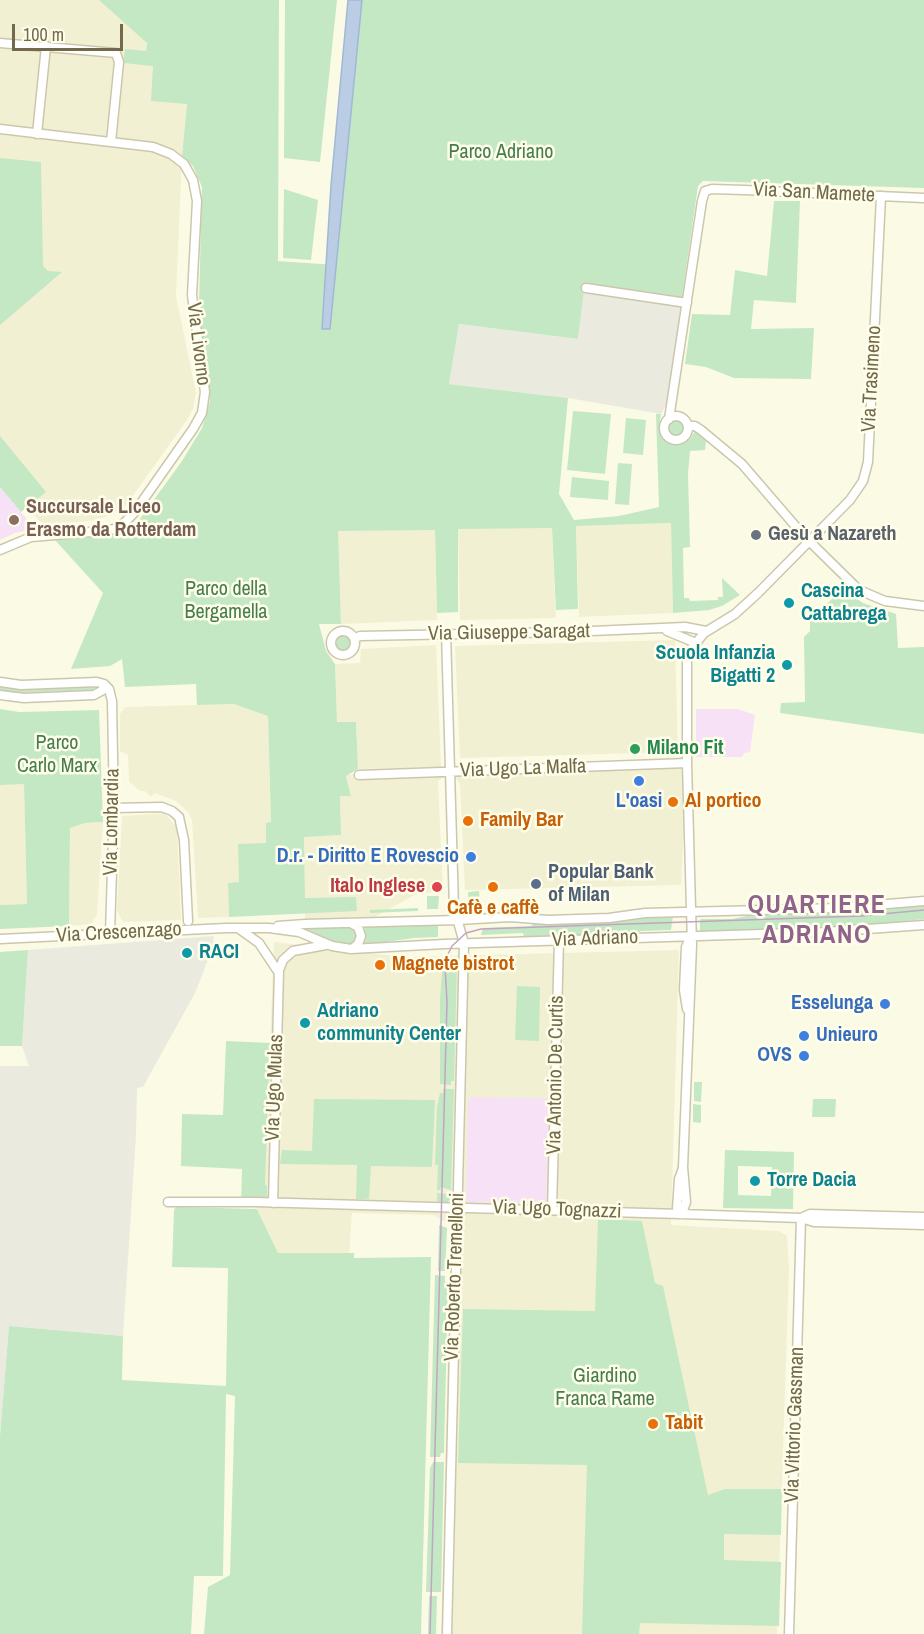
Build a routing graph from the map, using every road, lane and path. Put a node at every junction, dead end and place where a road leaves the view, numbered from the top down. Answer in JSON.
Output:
{"nodes":[{"id":1,"x":0,"y":43,"type":"edge"},
{"id":2,"x":45,"y":46,"type":"junction"},
{"id":3,"x":0,"y":129,"type":"edge"},
{"id":4,"x":36,"y":134,"type":"junction"},
{"id":5,"x":111,"y":142,"type":"junction"},
{"id":6,"x":881,"y":196,"type":"junction"},
{"id":7,"x":924,"y":198,"type":"edge"},
{"id":8,"x":586,"y":288,"type":"dead end"},
{"id":9,"x":687,"y":303,"type":"junction"},
{"id":10,"x":674,"y":418,"type":"junction"},
{"id":11,"x":688,"y":426,"type":"junction"},
{"id":12,"x":809,"y":541,"type":"junction"},
{"id":13,"x":0,"y":550,"type":"edge"},
{"id":14,"x":924,"y":606,"type":"edge"},
{"id":15,"x":663,"y":629,"type":"junction"},
{"id":16,"x":706,"y":631,"type":"junction"},
{"id":17,"x":446,"y":633,"type":"junction"},
{"id":18,"x":355,"y":638,"type":"dead end"},
{"id":19,"x":696,"y":643,"type":"junction"},
{"id":20,"x":0,"y":682,"type":"edge"},
{"id":21,"x":98,"y":691,"type":"junction"},
{"id":22,"x":0,"y":695,"type":"edge"},
{"id":23,"x":112,"y":710,"type":"junction"},
{"id":24,"x":687,"y":763,"type":"junction"},
{"id":25,"x":451,"y":771,"type":"junction"},
{"id":26,"x":359,"y":775,"type":"dead end"},
{"id":27,"x":114,"y":808,"type":"junction"},
{"id":28,"x":924,"y":901,"type":"edge"},
{"id":29,"x":691,"y":912,"type":"junction"},
{"id":30,"x":458,"y":920,"type":"junction"},
{"id":31,"x":188,"y":921,"type":"dead end"},
{"id":32,"x":347,"y":923,"type":"junction"},
{"id":33,"x":924,"y":924,"type":"edge"},
{"id":34,"x":238,"y":928,"type":"junction"},
{"id":35,"x":269,"y":928,"type":"junction"},
{"id":36,"x":110,"y":933,"type":"junction"},
{"id":37,"x":692,"y":936,"type":"junction"},
{"id":38,"x":0,"y":939,"type":"edge"},
{"id":39,"x":559,"y":940,"type":"junction"},
{"id":40,"x":464,"y":943,"type":"junction"},
{"id":41,"x":327,"y":945,"type":"junction"},
{"id":42,"x":351,"y":949,"type":"junction"},
{"id":43,"x":279,"y":973,"type":"junction"},
{"id":44,"x":168,"y":1202,"type":"dead end"},
{"id":45,"x":273,"y":1203,"type":"junction"},
{"id":46,"x":457,"y":1208,"type":"junction"},
{"id":47,"x":552,"y":1210,"type":"junction"},
{"id":48,"x":681,"y":1214,"type":"junction"},
{"id":49,"x":924,"y":1217,"type":"edge"},
{"id":50,"x":801,"y":1218,"type":"junction"},
{"id":51,"x":924,"y":1225,"type":"edge"},
{"id":52,"x":447,"y":1634,"type":"edge"},
{"id":53,"x":789,"y":1634,"type":"edge"}],
"edges":[{"from":1,"to":2,"type":"street"},
{"from":2,"to":4,"type":"street"},
{"from":2,"to":5,"type":"street"},
{"from":3,"to":4,"type":"street","name":"Via Livorno"},
{"from":4,"to":5,"type":"street","name":"Via Livorno"},
{"from":5,"to":13,"type":"street","name":"Via Livorno"},
{"from":6,"to":7,"type":"street","name":"Via San Mamete"},
{"from":6,"to":9,"type":"street","name":"Via San Mamete"},
{"from":6,"to":12,"type":"street","name":"Via Trasimeno"},
{"from":8,"to":9,"type":"street"},
{"from":9,"to":10,"type":"street"},
{"from":10,"to":11,"type":"street"},
{"from":10,"to":11,"type":"street"},
{"from":11,"to":12,"type":"street"},
{"from":12,"to":14,"type":"street"},
{"from":12,"to":16,"type":"street"},
{"from":15,"to":16,"type":"street","name":"Via Giuseppe Saragat"},
{"from":15,"to":17,"type":"street","name":"Via Giuseppe Saragat"},
{"from":15,"to":19,"type":"street","name":"Via Giuseppe Saragat"},
{"from":16,"to":19,"type":"street"},
{"from":17,"to":18,"type":"street","name":"Via Giuseppe Saragat"},
{"from":17,"to":25,"type":"street","name":"Via Roberto Tremelloni"},
{"from":19,"to":24,"type":"street"},
{"from":20,"to":21,"type":"street"},
{"from":21,"to":22,"type":"street"},
{"from":21,"to":23,"type":"street"},
{"from":21,"to":23,"type":"street","name":"Via Lombardia"},
{"from":23,"to":27,"type":"street","name":"Via Lombardia"},
{"from":24,"to":25,"type":"street","name":"Via Ugo La Malfa"},
{"from":24,"to":29,"type":"street"},
{"from":25,"to":26,"type":"street","name":"Via Ugo La Malfa"},
{"from":25,"to":30,"type":"street","name":"Via Roberto Tremelloni"},
{"from":27,"to":31,"type":"street"},
{"from":27,"to":36,"type":"street","name":"Via Lombardia"},
{"from":28,"to":29,"type":"street","name":"Via Adriano"},
{"from":29,"to":30,"type":"street","name":"Via Adriano"},
{"from":29,"to":37,"type":"street"},
{"from":30,"to":32,"type":"street","name":"Via Adriano"},
{"from":30,"to":40,"type":"street","name":"Via Roberto Tremelloni"},
{"from":32,"to":35,"type":"street","name":"Via Adriano"},
{"from":32,"to":42,"type":"street"},
{"from":33,"to":37,"type":"street","name":"Via Adriano"},
{"from":34,"to":35,"type":"street","name":"Via Adriano"},
{"from":34,"to":36,"type":"street","name":"Via Crescenzago"},
{"from":34,"to":43,"type":"street"},
{"from":35,"to":41,"type":"street","name":"Via Adriano"},
{"from":36,"to":38,"type":"street","name":"Via Crescenzago"},
{"from":37,"to":39,"type":"street","name":"Via Adriano"},
{"from":37,"to":48,"type":"street"},
{"from":39,"to":40,"type":"street","name":"Via Adriano"},
{"from":39,"to":47,"type":"street","name":"Via Antonio De Curtis"},
{"from":40,"to":42,"type":"street","name":"Via Adriano"},
{"from":40,"to":46,"type":"street","name":"Via Roberto Tremelloni"},
{"from":41,"to":42,"type":"street","name":"Via Adriano"},
{"from":41,"to":43,"type":"street"},
{"from":43,"to":45,"type":"street","name":"Via Ugo Mulas"},
{"from":44,"to":45,"type":"street","name":"Via Ugo Tognazzi"},
{"from":45,"to":46,"type":"street","name":"Via Ugo Tognazzi"},
{"from":46,"to":47,"type":"street","name":"Via Ugo Tognazzi"},
{"from":46,"to":52,"type":"street","name":"Via Roberto Tremelloni"},
{"from":47,"to":48,"type":"street","name":"Via Ugo Tognazzi"},
{"from":48,"to":50,"type":"street","name":"Via Ugo Tognazzi"},
{"from":49,"to":50,"type":"street","name":"Via Ugo Tognazzi"},
{"from":50,"to":51,"type":"street","name":"Via Ugo Tognazzi"},
{"from":50,"to":53,"type":"street","name":"Via Vittorio Gassman"}]}
